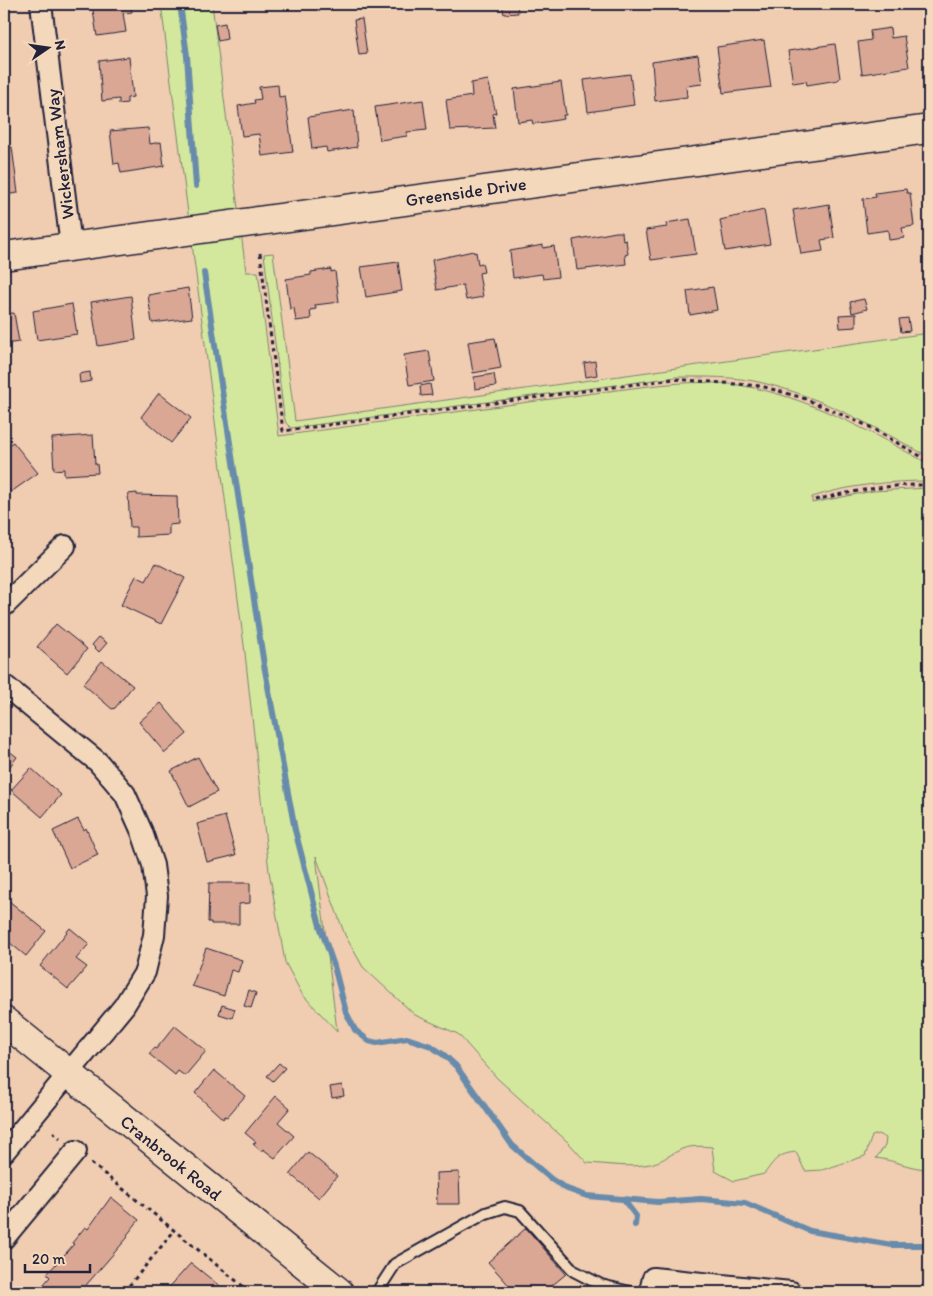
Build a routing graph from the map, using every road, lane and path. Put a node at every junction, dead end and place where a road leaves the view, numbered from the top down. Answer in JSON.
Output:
{"nodes":[{"id":1,"x":41,"y":4,"type":"edge"},
{"id":2,"x":929,"y":129,"type":"edge"},
{"id":3,"x":71,"y":246,"type":"junction"},
{"id":4,"x":260,"y":253,"type":"dead end"},
{"id":5,"x":4,"y":256,"type":"edge"},
{"id":6,"x":929,"y":461,"type":"edge"},
{"id":7,"x":929,"y":485,"type":"edge"},
{"id":8,"x":815,"y":500,"type":"dead end"},
{"id":9,"x":65,"y":546,"type":"dead end"},
{"id":10,"x":4,"y":606,"type":"edge"},
{"id":11,"x":4,"y":685,"type":"edge"},
{"id":12,"x":4,"y":1021,"type":"edge"},
{"id":13,"x":68,"y":1074,"type":"junction"},
{"id":14,"x":4,"y":1102,"type":"edge"},
{"id":15,"x":9,"y":1106,"type":"dead end"},
{"id":16,"x":53,"y":1132,"type":"dead end"},
{"id":17,"x":76,"y":1151,"type":"junction"},
{"id":18,"x":4,"y":1152,"type":"edge"},
{"id":19,"x":174,"y":1231,"type":"junction"},
{"id":20,"x":4,"y":1238,"type":"edge"},
{"id":21,"x":124,"y":1292,"type":"edge"},
{"id":22,"x":248,"y":1292,"type":"edge"},
{"id":23,"x":339,"y":1292,"type":"edge"},
{"id":24,"x":377,"y":1292,"type":"edge"},
{"id":25,"x":630,"y":1292,"type":"edge"},
{"id":26,"x":650,"y":1292,"type":"edge"},
{"id":27,"x":791,"y":1292,"type":"edge"}],
"edges":[{"from":1,"to":3,"type":"street","name":"Wickersham Way"},
{"from":2,"to":3,"type":"street","name":"Greenside Drive"},
{"from":3,"to":5,"type":"street","name":"Greenside Drive"},
{"from":4,"to":6,"type":"path"},
{"from":7,"to":8,"type":"path"},
{"from":9,"to":10,"type":"street"},
{"from":11,"to":13,"type":"street"},
{"from":12,"to":13,"type":"street","name":"Cranbrook Road"},
{"from":13,"to":18,"type":"street"},
{"from":13,"to":23,"type":"street","name":"Cranbrook Road"},
{"from":14,"to":15,"type":"path"},
{"from":16,"to":17,"type":"path"},
{"from":17,"to":19,"type":"path"},
{"from":17,"to":20,"type":"street"},
{"from":19,"to":21,"type":"path"},
{"from":19,"to":22,"type":"path"},
{"from":24,"to":25,"type":"lane"},
{"from":26,"to":27,"type":"street"}]}
